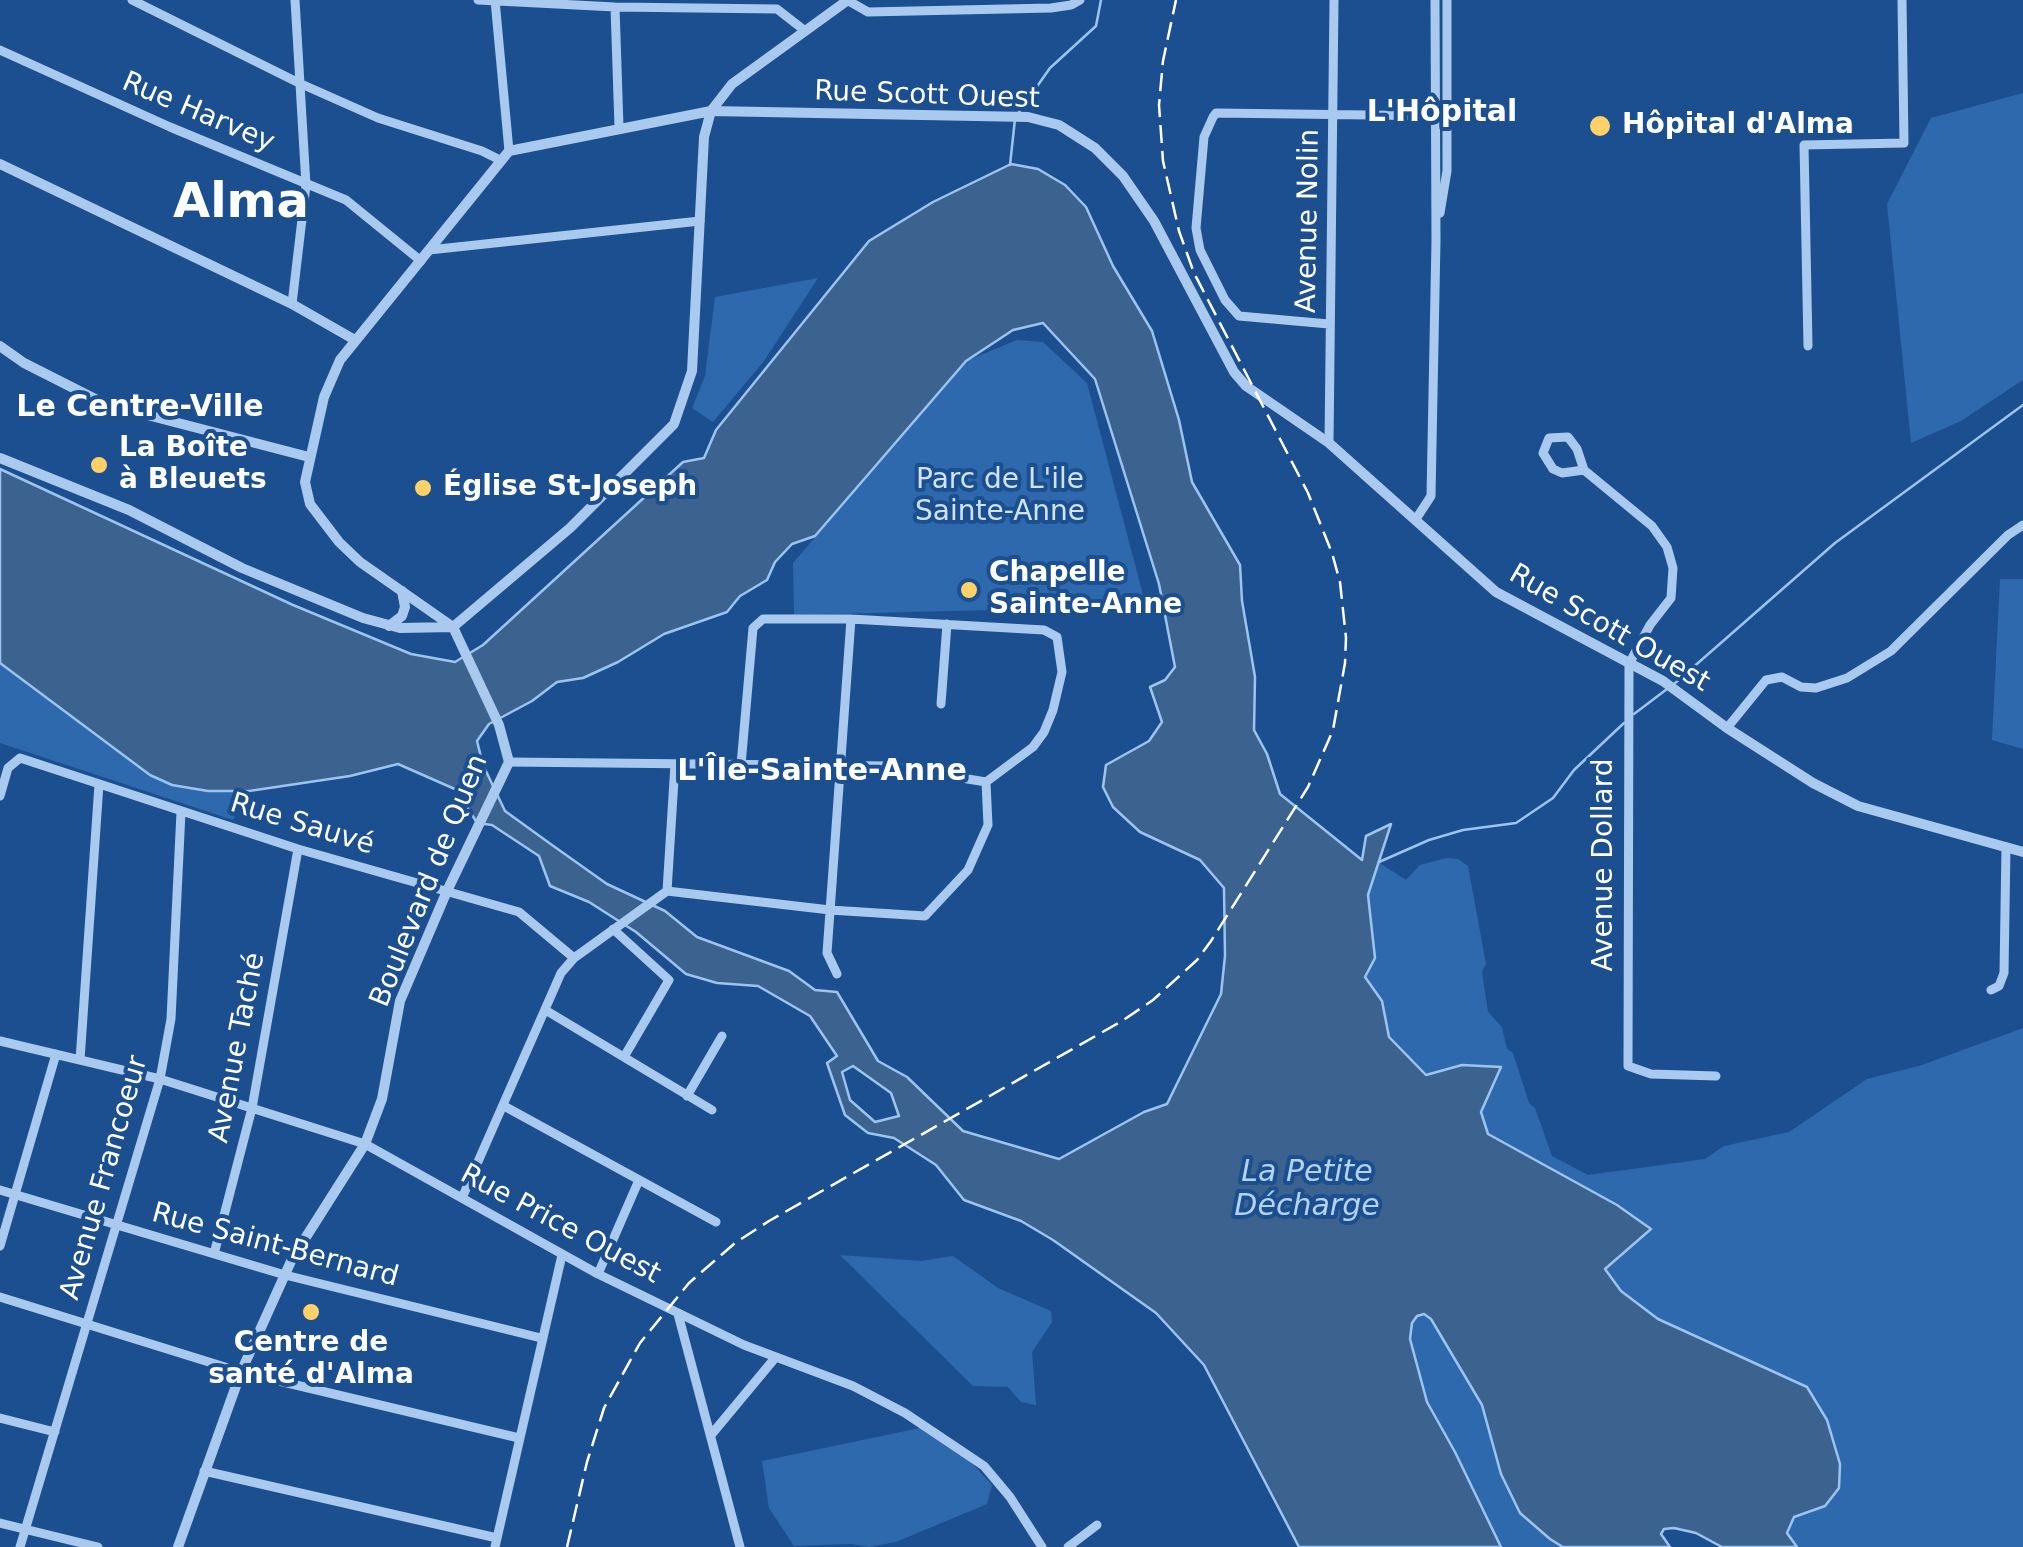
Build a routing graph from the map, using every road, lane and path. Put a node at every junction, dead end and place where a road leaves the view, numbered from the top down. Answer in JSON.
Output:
{"nodes":[{"id":1,"x":132,"y":0,"type":"edge"},
{"id":2,"x":296,"y":0,"type":"edge"},
{"id":3,"x":478,"y":0,"type":"edge"},
{"id":4,"x":848,"y":0,"type":"edge"},
{"id":5,"x":1334,"y":0,"type":"edge"},
{"id":6,"x":1434,"y":0,"type":"edge"},
{"id":7,"x":1446,"y":0,"type":"edge"},
{"id":8,"x":1902,"y":0,"type":"edge"},
{"id":9,"x":495,"y":1,"type":"edge"},
{"id":10,"x":1076,"y":3,"type":"edge"},
{"id":11,"x":688,"y":4,"type":"edge"},
{"id":12,"x":615,"y":7,"type":"junction"},
{"id":13,"x":804,"y":30,"type":"junction"},
{"id":14,"x":0,"y":50,"type":"edge"},
{"id":15,"x":300,"y":83,"type":"junction"},
{"id":16,"x":711,"y":112,"type":"junction"},
{"id":17,"x":1333,"y":114,"type":"junction"},
{"id":18,"x":1441,"y":116,"type":"junction"},
{"id":19,"x":619,"y":127,"type":"junction"},
{"id":20,"x":504,"y":156,"type":"junction"},
{"id":21,"x":0,"y":164,"type":"edge"},
{"id":22,"x":306,"y":185,"type":"junction"},
{"id":23,"x":700,"y":221,"type":"junction"},
{"id":24,"x":430,"y":250,"type":"junction"},
{"id":25,"x":420,"y":261,"type":"junction"},
{"id":26,"x":292,"y":304,"type":"junction"},
{"id":27,"x":1329,"y":324,"type":"junction"},
{"id":28,"x":355,"y":340,"type":"junction"},
{"id":29,"x":0,"y":346,"type":"edge"},
{"id":30,"x":1808,"y":346,"type":"dead end"},
{"id":31,"x":1328,"y":444,"type":"junction"},
{"id":32,"x":309,"y":457,"type":"junction"},
{"id":33,"x":0,"y":458,"type":"edge"},
{"id":34,"x":1584,"y":470,"type":"junction"},
{"id":35,"x":1416,"y":520,"type":"junction"},
{"id":36,"x":2023,"y":525,"type":"edge"},
{"id":37,"x":402,"y":590,"type":"junction"},
{"id":38,"x":851,"y":619,"type":"junction"},
{"id":39,"x":947,"y":624,"type":"junction"},
{"id":40,"x":389,"y":626,"type":"junction"},
{"id":41,"x":453,"y":627,"type":"junction"},
{"id":42,"x":1629,"y":664,"type":"junction"},
{"id":43,"x":941,"y":704,"type":"dead end"},
{"id":44,"x":1727,"y":728,"type":"junction"},
{"id":45,"x":509,"y":762,"type":"junction"},
{"id":46,"x":675,"y":764,"type":"junction"},
{"id":47,"x":838,"y":764,"type":"junction"},
{"id":48,"x":741,"y":765,"type":"junction"},
{"id":49,"x":986,"y":782,"type":"junction"},
{"id":50,"x":99,"y":784,"type":"junction"},
{"id":51,"x":0,"y":796,"type":"edge"},
{"id":52,"x":180,"y":812,"type":"junction"},
{"id":53,"x":2006,"y":847,"type":"junction"},
{"id":54,"x":298,"y":850,"type":"junction"},
{"id":55,"x":2023,"y":852,"type":"edge"},
{"id":56,"x":448,"y":890,"type":"junction"},
{"id":57,"x":668,"y":891,"type":"junction"},
{"id":58,"x":830,"y":910,"type":"junction"},
{"id":59,"x":613,"y":929,"type":"junction"},
{"id":60,"x":574,"y":958,"type":"junction"},
{"id":61,"x":837,"y":974,"type":"dead end"},
{"id":62,"x":1991,"y":990,"type":"dead end"},
{"id":63,"x":547,"y":1011,"type":"junction"},
{"id":64,"x":722,"y":1036,"type":"dead end"},
{"id":65,"x":0,"y":1040,"type":"edge"},
{"id":66,"x":56,"y":1054,"type":"junction"},
{"id":67,"x":624,"y":1057,"type":"junction"},
{"id":68,"x":80,"y":1060,"type":"junction"},
{"id":69,"x":1716,"y":1076,"type":"dead end"},
{"id":70,"x":160,"y":1079,"type":"junction"},
{"id":71,"x":688,"y":1096,"type":"junction"},
{"id":72,"x":504,"y":1106,"type":"junction"},
{"id":73,"x":252,"y":1108,"type":"junction"},
{"id":74,"x":712,"y":1110,"type":"dead end"},
{"id":75,"x":365,"y":1144,"type":"junction"},
{"id":76,"x":639,"y":1180,"type":"junction"},
{"id":77,"x":0,"y":1190,"type":"edge"},
{"id":78,"x":16,"y":1195,"type":"junction"},
{"id":79,"x":462,"y":1198,"type":"junction"},
{"id":80,"x":716,"y":1222,"type":"dead end"},
{"id":81,"x":116,"y":1225,"type":"junction"},
{"id":82,"x":0,"y":1246,"type":"edge"},
{"id":83,"x":214,"y":1254,"type":"junction"},
{"id":84,"x":562,"y":1255,"type":"junction"},
{"id":85,"x":598,"y":1274,"type":"junction"},
{"id":86,"x":285,"y":1276,"type":"junction"},
{"id":87,"x":0,"y":1297,"type":"edge"},
{"id":88,"x":678,"y":1314,"type":"junction"},
{"id":89,"x":88,"y":1322,"type":"junction"},
{"id":90,"x":541,"y":1338,"type":"junction"},
{"id":91,"x":775,"y":1358,"type":"junction"},
{"id":92,"x":242,"y":1372,"type":"junction"},
{"id":93,"x":0,"y":1418,"type":"edge"},
{"id":94,"x":55,"y":1432,"type":"junction"},
{"id":95,"x":711,"y":1435,"type":"junction"},
{"id":96,"x":520,"y":1438,"type":"junction"},
{"id":97,"x":204,"y":1471,"type":"junction"},
{"id":98,"x":0,"y":1523,"type":"edge"},
{"id":99,"x":1097,"y":1525,"type":"dead end"},
{"id":100,"x":26,"y":1529,"type":"junction"},
{"id":101,"x":496,"y":1543,"type":"edge"},
{"id":102,"x":20,"y":1547,"type":"edge"},
{"id":103,"x":98,"y":1547,"type":"edge"},
{"id":104,"x":178,"y":1547,"type":"edge"},
{"id":105,"x":740,"y":1547,"type":"edge"},
{"id":106,"x":1042,"y":1547,"type":"edge"},
{"id":107,"x":1068,"y":1547,"type":"edge"}],
"edges":[{"from":1,"to":15,"type":"street"},
{"from":2,"to":15,"type":"street"},
{"from":3,"to":9,"type":"street"},
{"from":4,"to":10,"type":"street"},
{"from":4,"to":13,"type":"street"},
{"from":5,"to":17,"type":"street","name":"Avenue Nolin"},
{"from":6,"to":18,"type":"street"},
{"from":7,"to":18,"type":"street"},
{"from":8,"to":30,"type":"street"},
{"from":9,"to":12,"type":"street"},
{"from":9,"to":20,"type":"street"},
{"from":11,"to":12,"type":"street"},
{"from":11,"to":13,"type":"street"},
{"from":12,"to":19,"type":"street"},
{"from":13,"to":16,"type":"street"},
{"from":14,"to":22,"type":"street","name":"Rue Harvey"},
{"from":15,"to":20,"type":"street"},
{"from":15,"to":22,"type":"street"},
{"from":16,"to":19,"type":"street","name":"Rue Scott Ouest"},
{"from":16,"to":23,"type":"street"},
{"from":16,"to":31,"type":"street","name":"Rue Scott Ouest"},
{"from":17,"to":18,"type":"street"},
{"from":17,"to":27,"type":"street","name":"Avenue Nolin"},
{"from":17,"to":27,"type":"street"},
{"from":18,"to":35,"type":"street"},
{"from":19,"to":20,"type":"street","name":"Rue Scott Ouest"},
{"from":20,"to":24,"type":"street"},
{"from":21,"to":26,"type":"street"},
{"from":22,"to":25,"type":"street","name":"Rue Harvey"},
{"from":22,"to":26,"type":"street"},
{"from":23,"to":24,"type":"street"},
{"from":23,"to":41,"type":"street"},
{"from":24,"to":25,"type":"street"},
{"from":25,"to":28,"type":"street"},
{"from":26,"to":28,"type":"street"},
{"from":27,"to":31,"type":"street","name":"Avenue Nolin"},
{"from":28,"to":32,"type":"street"},
{"from":29,"to":32,"type":"street"},
{"from":31,"to":35,"type":"street","name":"Rue Scott Ouest"},
{"from":32,"to":37,"type":"street"},
{"from":33,"to":40,"type":"street"},
{"from":34,"to":34,"type":"street"},
{"from":34,"to":42,"type":"street"},
{"from":35,"to":42,"type":"street","name":"Rue Scott Ouest"},
{"from":36,"to":44,"type":"street"},
{"from":37,"to":40,"type":"street"},
{"from":37,"to":41,"type":"street"},
{"from":38,"to":39,"type":"street"},
{"from":38,"to":47,"type":"street"},
{"from":38,"to":48,"type":"street"},
{"from":39,"to":43,"type":"street"},
{"from":39,"to":49,"type":"street"},
{"from":40,"to":41,"type":"street"},
{"from":41,"to":45,"type":"street","name":"Boulevard de Quen"},
{"from":42,"to":44,"type":"street","name":"Rue Scott Ouest"},
{"from":42,"to":69,"type":"street","name":"Avenue Dollard"},
{"from":44,"to":53,"type":"street","name":"Rue Scott Ouest"},
{"from":45,"to":46,"type":"street"},
{"from":45,"to":56,"type":"street","name":"Boulevard de Quen"},
{"from":46,"to":48,"type":"street"},
{"from":46,"to":57,"type":"street"},
{"from":47,"to":48,"type":"street"},
{"from":47,"to":49,"type":"street"},
{"from":47,"to":58,"type":"street"},
{"from":49,"to":58,"type":"street"},
{"from":50,"to":51,"type":"street","name":"Rue Sauvé"},
{"from":50,"to":52,"type":"street","name":"Rue Sauvé"},
{"from":50,"to":68,"type":"street"},
{"from":52,"to":54,"type":"street","name":"Rue Sauvé"},
{"from":52,"to":70,"type":"street","name":"Avenue Francoeur"},
{"from":53,"to":55,"type":"street","name":"Rue Scott Ouest"},
{"from":53,"to":62,"type":"street"},
{"from":54,"to":56,"type":"street","name":"Rue Sauvé"},
{"from":54,"to":73,"type":"street","name":"Avenue Taché"},
{"from":56,"to":60,"type":"street","name":"Rue Sauvé"},
{"from":56,"to":75,"type":"street","name":"Boulevard de Quen"},
{"from":57,"to":58,"type":"street"},
{"from":57,"to":59,"type":"street"},
{"from":58,"to":61,"type":"street"},
{"from":59,"to":60,"type":"street"},
{"from":59,"to":67,"type":"street"},
{"from":60,"to":63,"type":"street"},
{"from":63,"to":67,"type":"street"},
{"from":63,"to":72,"type":"street"},
{"from":64,"to":71,"type":"street"},
{"from":65,"to":66,"type":"street","name":"Rue Price Ouest"},
{"from":66,"to":68,"type":"street","name":"Rue Price Ouest"},
{"from":66,"to":78,"type":"street"},
{"from":67,"to":71,"type":"street"},
{"from":68,"to":70,"type":"street","name":"Rue Price Ouest"},
{"from":70,"to":73,"type":"street","name":"Rue Price Ouest"},
{"from":70,"to":81,"type":"street","name":"Avenue Francoeur"},
{"from":71,"to":74,"type":"street"},
{"from":72,"to":76,"type":"street"},
{"from":72,"to":79,"type":"street"},
{"from":73,"to":75,"type":"street","name":"Rue Price Ouest"},
{"from":73,"to":83,"type":"street","name":"Avenue Taché"},
{"from":75,"to":79,"type":"street","name":"Rue Price Ouest"},
{"from":75,"to":86,"type":"street","name":"Boulevard de Quen"},
{"from":76,"to":80,"type":"street"},
{"from":76,"to":85,"type":"street"},
{"from":77,"to":78,"type":"street","name":"Rue Saint-Bernard"},
{"from":78,"to":81,"type":"street","name":"Rue Saint-Bernard"},
{"from":78,"to":82,"type":"street"},
{"from":79,"to":84,"type":"street","name":"Rue Price Ouest"},
{"from":81,"to":83,"type":"street","name":"Rue Saint-Bernard"},
{"from":81,"to":89,"type":"street","name":"Avenue Francoeur"},
{"from":83,"to":86,"type":"street","name":"Rue Saint-Bernard"},
{"from":84,"to":85,"type":"street","name":"Rue Price Ouest"},
{"from":84,"to":90,"type":"street"},
{"from":85,"to":88,"type":"street","name":"Rue Price Ouest"},
{"from":86,"to":90,"type":"street","name":"Rue Saint-Bernard"},
{"from":86,"to":92,"type":"street","name":"Boulevard de Quen"},
{"from":87,"to":89,"type":"street"},
{"from":88,"to":91,"type":"street","name":"Rue Price Ouest"},
{"from":88,"to":95,"type":"street"},
{"from":89,"to":92,"type":"street"},
{"from":89,"to":94,"type":"street","name":"Avenue Francoeur"},
{"from":90,"to":96,"type":"street"},
{"from":91,"to":95,"type":"street"},
{"from":91,"to":106,"type":"street","name":"Rue Price Ouest"},
{"from":92,"to":96,"type":"street"},
{"from":92,"to":97,"type":"street","name":"Boulevard de Quen"},
{"from":93,"to":94,"type":"street"},
{"from":94,"to":100,"type":"street","name":"Avenue Francoeur"},
{"from":95,"to":105,"type":"street"},
{"from":96,"to":101,"type":"street"},
{"from":97,"to":101,"type":"street"},
{"from":97,"to":104,"type":"street","name":"Boulevard de Quen"},
{"from":98,"to":100,"type":"street"},
{"from":99,"to":107,"type":"street"},
{"from":100,"to":102,"type":"street","name":"Avenue Francoeur"},
{"from":100,"to":103,"type":"street"}]}
